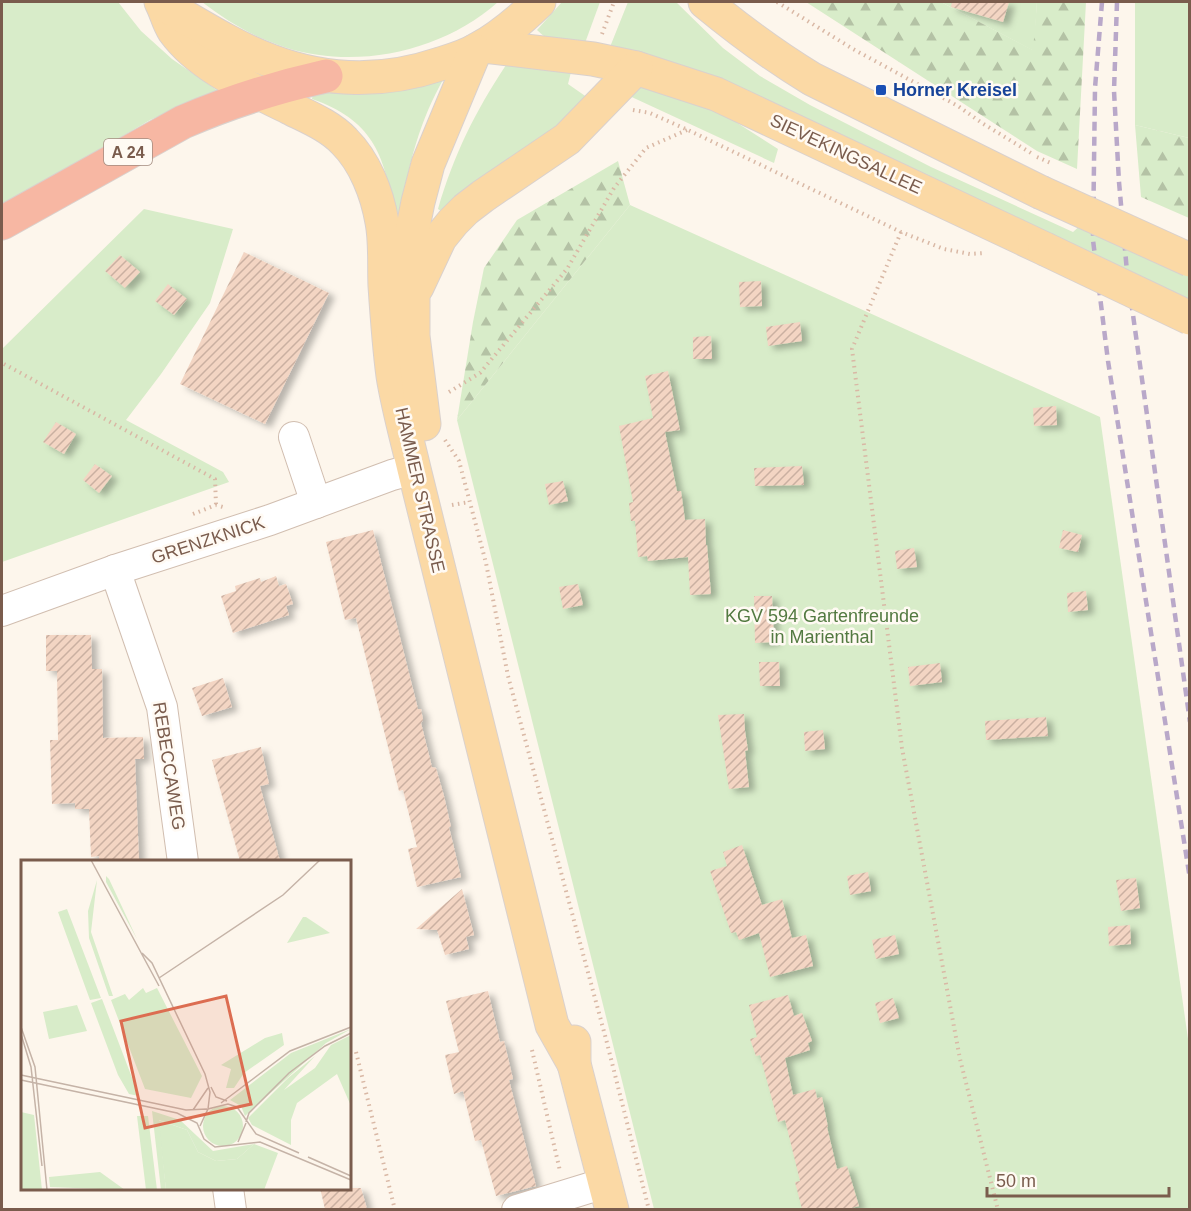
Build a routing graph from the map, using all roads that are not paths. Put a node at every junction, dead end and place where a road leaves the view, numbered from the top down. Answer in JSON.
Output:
{"nodes":[{"id":1,"x":539,"y":2,"type":"edge"},
{"id":2,"x":705,"y":2,"type":"edge"},
{"id":3,"x":162,"y":3,"type":"edge"},
{"id":4,"x":480,"y":48,"type":"junction"},
{"id":5,"x":636,"y":68,"type":"junction"},
{"id":6,"x":326,"y":75,"type":"junction"},
{"id":7,"x":260,"y":93,"type":"junction"},
{"id":8,"x":2,"y":223,"type":"edge"},
{"id":9,"x":1190,"y":260,"type":"edge"},
{"id":10,"x":414,"y":294,"type":"junction"},
{"id":11,"x":1190,"y":318,"type":"edge"},
{"id":12,"x":294,"y":437,"type":"dead end"},
{"id":13,"x":414,"y":470,"type":"junction"},
{"id":14,"x":316,"y":503,"type":"junction"},
{"id":15,"x":115,"y":570,"type":"junction"},
{"id":16,"x":2,"y":611,"type":"edge"},
{"id":17,"x":183,"y":860,"type":"edge"},
{"id":18,"x":574,"y":1064,"type":"junction"},
{"id":19,"x":228,"y":1190,"type":"edge"},
{"id":20,"x":609,"y":1196,"type":"edge"},
{"id":21,"x":231,"y":1209,"type":"edge"},
{"id":22,"x":517,"y":1209,"type":"edge"}],
"edges":[{"from":1,"to":4,"type":"main road","name":"SIEVEKINGSALLEE"},
{"from":2,"to":9,"type":"main road","bridge":true},
{"from":3,"to":6,"type":"main road","name":"SIEVEKINGSALLEE"},
{"from":3,"to":7,"type":"main road","name":"HAMMER STRASSE"},
{"from":4,"to":5,"type":"main road","name":"SIEVEKINGSALLEE"},
{"from":4,"to":6,"type":"main road","name":"SIEVEKINGSALLEE"},
{"from":4,"to":10,"type":"main road","name":"HAMMER STRASSE"},
{"from":5,"to":10,"type":"main road"},
{"from":5,"to":11,"type":"main road","name":"SIEVEKINGSALLEE","bridge":true},
{"from":6,"to":7,"type":"highway"},
{"from":7,"to":8,"type":"highway","number":"A 24"},
{"from":7,"to":13,"type":"main road","name":"HAMMER STRASSE"},
{"from":10,"to":18,"type":"main road","name":"HAMMER STRASSE"},
{"from":12,"to":14,"type":"street"},
{"from":13,"to":14,"type":"street","name":"GRENZKNICK"},
{"from":13,"to":18,"type":"main road","name":"HAMMER STRASSE"},
{"from":14,"to":15,"type":"street","name":"GRENZKNICK"},
{"from":15,"to":16,"type":"street","name":"GRENZKNICK"},
{"from":15,"to":17,"type":"street","name":"REBECCAWEG"},
{"from":18,"to":20,"type":"main road","name":"HAMMER STRASSE"},
{"from":19,"to":21,"type":"street"},
{"from":20,"to":22,"type":"street"}]}
